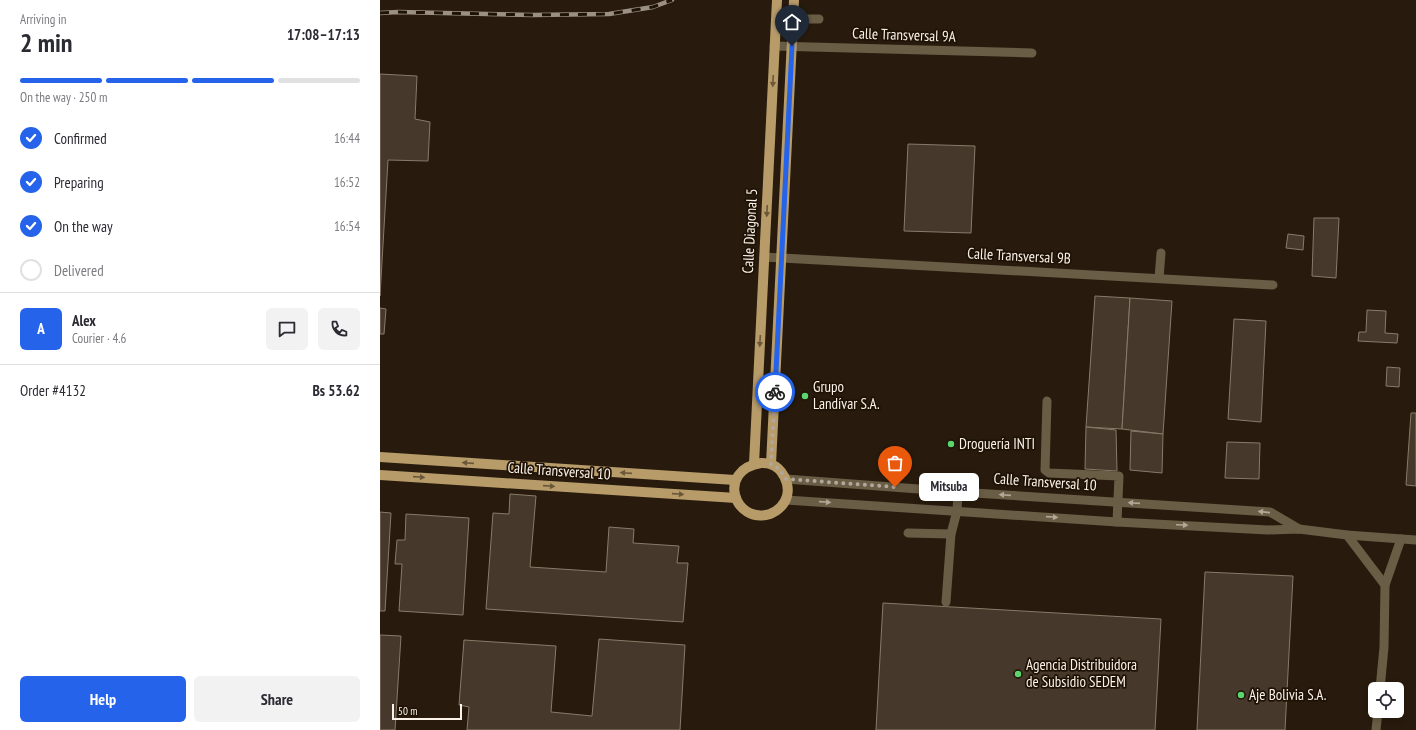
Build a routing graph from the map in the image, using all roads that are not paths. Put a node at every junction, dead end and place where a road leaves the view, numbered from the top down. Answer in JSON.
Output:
{"nodes":[{"id":1,"x":777,"y":0,"type":"edge"},
{"id":2,"x":794,"y":0,"type":"edge"},
{"id":3,"x":793,"y":19,"type":"junction"},
{"id":4,"x":819,"y":19,"type":"dead end"},
{"id":5,"x":774,"y":46,"type":"junction"},
{"id":6,"x":792,"y":46,"type":"junction"},
{"id":7,"x":1032,"y":53,"type":"dead end"},
{"id":8,"x":1161,"y":253,"type":"dead end"},
{"id":9,"x":764,"y":256,"type":"junction"},
{"id":10,"x":782,"y":257,"type":"junction"},
{"id":11,"x":1158,"y":278,"type":"junction"},
{"id":12,"x":1273,"y":285,"type":"dead end"},
{"id":13,"x":1047,"y":401,"type":"dead end"},
{"id":14,"x":380,"y":457,"type":"edge"},
{"id":15,"x":493,"y":464,"type":"junction"},
{"id":16,"x":754,"y":464,"type":"junction"},
{"id":17,"x":771,"y":464,"type":"junction"},
{"id":18,"x":380,"y":475,"type":"edge"},
{"id":19,"x":786,"y":479,"type":"junction"},
{"id":20,"x":735,"y":480,"type":"junction"},
{"id":21,"x":492,"y":482,"type":"junction"},
{"id":22,"x":958,"y":492,"type":"junction"},
{"id":23,"x":736,"y":498,"type":"junction"},
{"id":24,"x":786,"y":500,"type":"junction"},
{"id":25,"x":1118,"y":502,"type":"junction"},
{"id":26,"x":957,"y":511,"type":"junction"},
{"id":27,"x":1117,"y":522,"type":"junction"},
{"id":28,"x":1299,"y":528,"type":"junction"},
{"id":29,"x":908,"y":533,"type":"dead end"},
{"id":30,"x":951,"y":534,"type":"junction"},
{"id":31,"x":1347,"y":535,"type":"junction"},
{"id":32,"x":1401,"y":539,"type":"junction"},
{"id":33,"x":1416,"y":540,"type":"edge"},
{"id":34,"x":1385,"y":585,"type":"junction"},
{"id":35,"x":946,"y":602,"type":"dead end"},
{"id":36,"x":1381,"y":682,"type":"edge"},
{"id":37,"x":1377,"y":718,"type":"edge"},
{"id":38,"x":1376,"y":730,"type":"edge"}],
"edges":[{"from":1,"to":5,"type":"main road","name":"Calle Diagonal 5"},
{"from":2,"to":3,"type":"main road"},
{"from":3,"to":4,"type":"street"},
{"from":3,"to":6,"type":"main road"},
{"from":5,"to":6,"type":"street","name":"Calle Transversal 9A"},
{"from":5,"to":9,"type":"main road","name":"Calle Diagonal 5","one_way":true},
{"from":6,"to":7,"type":"street","name":"Calle Transversal 9A"},
{"from":6,"to":10,"type":"main road"},
{"from":8,"to":11,"type":"street"},
{"from":9,"to":10,"type":"street","name":"Calle Transversal 9B"},
{"from":9,"to":16,"type":"main road","name":"Calle Diagonal 5","one_way":true},
{"from":10,"to":11,"type":"street","name":"Calle Transversal 9B"},
{"from":10,"to":17,"type":"main road"},
{"from":11,"to":12,"type":"street","name":"Calle Transversal 9B"},
{"from":13,"to":25,"type":"street"},
{"from":15,"to":14,"type":"main road","name":"Calle Transversal 10","one_way":true},
{"from":20,"to":15,"type":"main road","name":"Calle Transversal 10","one_way":true},
{"from":15,"to":21,"type":"main road"},
{"from":16,"to":17,"type":"main road"},
{"from":16,"to":20,"type":"main road"},
{"from":17,"to":19,"type":"main road"},
{"from":18,"to":21,"type":"main road","name":"Calle Transversal 10","one_way":true},
{"from":19,"to":22,"type":"street","name":"Calle Transversal 10"},
{"from":19,"to":24,"type":"main road"},
{"from":20,"to":23,"type":"main road"},
{"from":21,"to":23,"type":"main road","name":"Calle Transversal 10","one_way":true},
{"from":25,"to":22,"type":"street","name":"Calle Transversal 10","one_way":true},
{"from":22,"to":26,"type":"street"},
{"from":23,"to":24,"type":"main road"},
{"from":24,"to":26,"type":"street","name":"Calle Transversal 10","one_way":true},
{"from":25,"to":27,"type":"street"},
{"from":28,"to":25,"type":"street","name":"Calle Transversal 10","one_way":true},
{"from":26,"to":27,"type":"street","name":"Calle Transversal 10","one_way":true},
{"from":26,"to":30,"type":"street"},
{"from":27,"to":28,"type":"street","name":"Calle Transversal 10","one_way":true},
{"from":28,"to":31,"type":"street","name":"Calle Transversal 10"},
{"from":29,"to":30,"type":"street"},
{"from":30,"to":35,"type":"street"},
{"from":31,"to":32,"type":"street","name":"Calle Transversal 10"},
{"from":31,"to":34,"type":"street"},
{"from":32,"to":33,"type":"street","name":"Calle Transversal 10"},
{"from":32,"to":34,"type":"street"},
{"from":34,"to":36,"type":"street"},
{"from":37,"to":38,"type":"street"}]}
